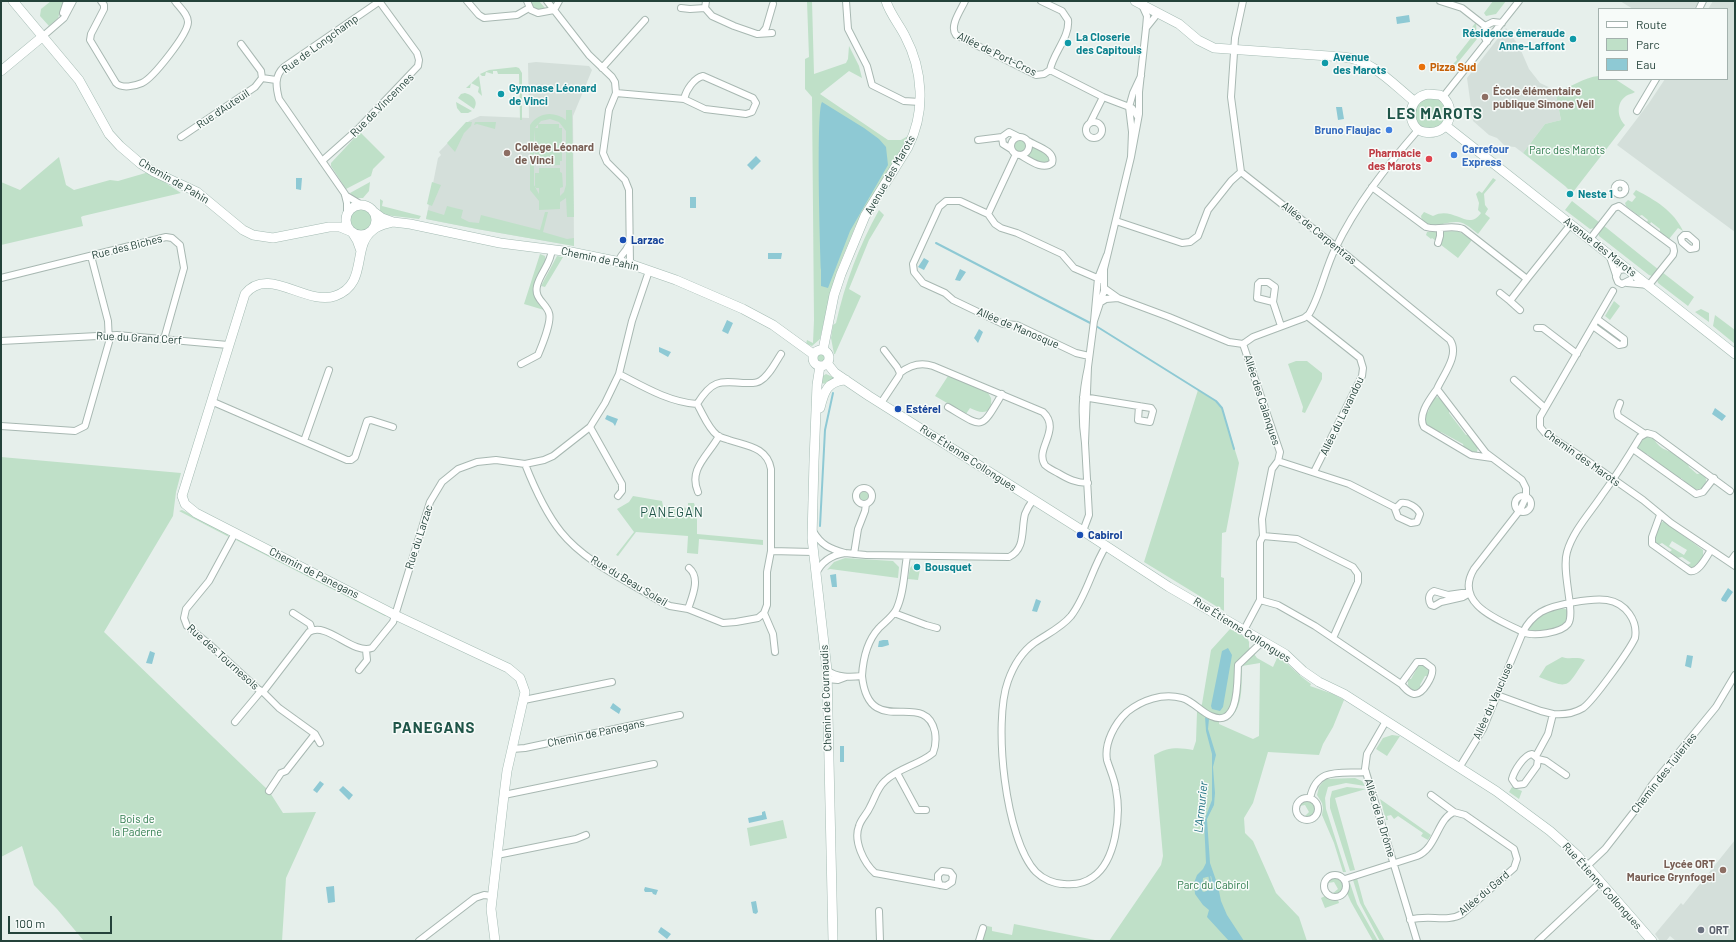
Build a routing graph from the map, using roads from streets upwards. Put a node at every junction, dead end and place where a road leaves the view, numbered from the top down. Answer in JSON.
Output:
{"nodes":[{"id":1,"x":13,"y":1,"type":"edge"},
{"id":2,"x":67,"y":1,"type":"edge"},
{"id":3,"x":72,"y":1,"type":"edge"},
{"id":4,"x":101,"y":1,"type":"edge"},
{"id":5,"x":175,"y":1,"type":"edge"},
{"id":6,"x":380,"y":1,"type":"edge"},
{"id":7,"x":467,"y":1,"type":"edge"},
{"id":8,"x":527,"y":1,"type":"edge"},
{"id":9,"x":547,"y":1,"type":"edge"},
{"id":10,"x":559,"y":1,"type":"edge"},
{"id":11,"x":706,"y":1,"type":"edge"},
{"id":12,"x":846,"y":1,"type":"edge"},
{"id":13,"x":886,"y":1,"type":"edge"},
{"id":14,"x":965,"y":1,"type":"edge"},
{"id":15,"x":1041,"y":1,"type":"edge"},
{"id":16,"x":1243,"y":1,"type":"edge"},
{"id":17,"x":1440,"y":1,"type":"edge"},
{"id":18,"x":1519,"y":1,"type":"edge"},
{"id":19,"x":1145,"y":2,"type":"edge"},
{"id":20,"x":773,"y":4,"type":"dead end"},
{"id":21,"x":529,"y":8,"type":"junction"},
{"id":22,"x":681,"y":8,"type":"dead end"},
{"id":23,"x":705,"y":8,"type":"junction"},
{"id":24,"x":554,"y":10,"type":"junction"},
{"id":25,"x":1158,"y":13,"type":"junction"},
{"id":26,"x":645,"y":20,"type":"dead end"},
{"id":27,"x":60,"y":22,"type":"junction"},
{"id":28,"x":1502,"y":23,"type":"junction"},
{"id":29,"x":1485,"y":26,"type":"junction"},
{"id":30,"x":1146,"y":28,"type":"junction"},
{"id":31,"x":762,"y":33,"type":"junction"},
{"id":32,"x":772,"y":33,"type":"dead end"},
{"id":33,"x":42,"y":37,"type":"junction"},
{"id":34,"x":1487,"y":42,"type":"junction"},
{"id":35,"x":242,"y":44,"type":"dead end"},
{"id":36,"x":1234,"y":50,"type":"junction"},
{"id":37,"x":602,"y":68,"type":"junction"},
{"id":38,"x":1050,"y":70,"type":"junction"},
{"id":39,"x":1,"y":71,"type":"edge"},
{"id":40,"x":1141,"y":76,"type":"junction"},
{"id":41,"x":262,"y":78,"type":"junction"},
{"id":42,"x":276,"y":80,"type":"junction"},
{"id":43,"x":1655,"y":80,"type":"edge"},
{"id":44,"x":616,"y":93,"type":"junction"},
{"id":45,"x":1103,"y":97,"type":"junction"},
{"id":46,"x":1443,"y":97,"type":"junction"},
{"id":47,"x":684,"y":99,"type":"junction"},
{"id":48,"x":1138,"y":99,"type":"junction"},
{"id":49,"x":1414,"y":101,"type":"junction"},
{"id":50,"x":920,"y":102,"type":"junction"},
{"id":51,"x":1129,"y":108,"type":"junction"},
{"id":52,"x":1637,"y":111,"type":"dead end"},
{"id":53,"x":1130,"y":118,"type":"junction"},
{"id":54,"x":1138,"y":119,"type":"junction"},
{"id":55,"x":1090,"y":123,"type":"dead end"},
{"id":56,"x":1446,"y":126,"type":"junction"},
{"id":57,"x":1418,"y":130,"type":"junction"},
{"id":58,"x":1002,"y":136,"type":"junction"},
{"id":59,"x":1019,"y":137,"type":"junction"},
{"id":60,"x":181,"y":138,"type":"dead end"},
{"id":61,"x":978,"y":140,"type":"dead end"},
{"id":62,"x":1028,"y":141,"type":"junction"},
{"id":63,"x":1011,"y":149,"type":"junction"},
{"id":64,"x":1018,"y":155,"type":"junction"},
{"id":65,"x":1131,"y":157,"type":"junction"},
{"id":66,"x":322,"y":161,"type":"junction"},
{"id":67,"x":1241,"y":172,"type":"junction"},
{"id":68,"x":1372,"y":187,"type":"junction"},
{"id":69,"x":345,"y":194,"type":"dead end"},
{"id":70,"x":1620,"y":195,"type":"dead end"},
{"id":71,"x":360,"y":204,"type":"junction"},
{"id":72,"x":1619,"y":206,"type":"junction"},
{"id":73,"x":374,"y":212,"type":"junction"},
{"id":74,"x":346,"y":214,"type":"junction"},
{"id":75,"x":988,"y":214,"type":"junction"},
{"id":76,"x":1116,"y":221,"type":"junction"},
{"id":77,"x":393,"y":222,"type":"junction"},
{"id":78,"x":1571,"y":224,"type":"junction"},
{"id":79,"x":329,"y":227,"type":"junction"},
{"id":80,"x":1440,"y":228,"type":"junction"},
{"id":81,"x":371,"y":230,"type":"junction"},
{"id":82,"x":352,"y":232,"type":"junction"},
{"id":83,"x":1590,"y":239,"type":"junction"},
{"id":84,"x":1438,"y":242,"type":"dead end"},
{"id":85,"x":1683,"y":243,"type":"dead end"},
{"id":86,"x":628,"y":244,"type":"junction"},
{"id":87,"x":1336,"y":246,"type":"junction"},
{"id":88,"x":1674,"y":248,"type":"junction"},
{"id":89,"x":552,"y":249,"type":"junction"},
{"id":90,"x":361,"y":251,"type":"junction"},
{"id":91,"x":1609,"y":254,"type":"junction"},
{"id":92,"x":91,"y":256,"type":"junction"},
{"id":93,"x":619,"y":261,"type":"junction"},
{"id":94,"x":630,"y":264,"type":"junction"},
{"id":95,"x":1629,"y":270,"type":"junction"},
{"id":96,"x":649,"y":271,"type":"junction"},
{"id":97,"x":1616,"y":276,"type":"junction"},
{"id":98,"x":1,"y":278,"type":"edge"},
{"id":99,"x":1527,"y":279,"type":"junction"},
{"id":100,"x":1101,"y":280,"type":"junction"},
{"id":101,"x":1625,"y":283,"type":"junction"},
{"id":102,"x":1649,"y":285,"type":"junction"},
{"id":103,"x":1104,"y":288,"type":"junction"},
{"id":104,"x":1097,"y":289,"type":"junction"},
{"id":105,"x":1613,"y":291,"type":"junction"},
{"id":106,"x":1500,"y":294,"type":"dead end"},
{"id":107,"x":1118,"y":298,"type":"junction"},
{"id":108,"x":1102,"y":300,"type":"junction"},
{"id":109,"x":1510,"y":301,"type":"junction"},
{"id":110,"x":1273,"y":302,"type":"dead end"},
{"id":111,"x":1520,"y":310,"type":"dead end"},
{"id":112,"x":1307,"y":316,"type":"junction"},
{"id":113,"x":1597,"y":319,"type":"junction"},
{"id":114,"x":1093,"y":324,"type":"junction"},
{"id":115,"x":1281,"y":326,"type":"junction"},
{"id":116,"x":1593,"y":326,"type":"junction"},
{"id":117,"x":1537,"y":328,"type":"dead end"},
{"id":118,"x":110,"y":335,"type":"junction"},
{"id":119,"x":164,"y":339,"type":"junction"},
{"id":120,"x":1,"y":341,"type":"edge"},
{"id":121,"x":1243,"y":344,"type":"junction"},
{"id":122,"x":228,"y":345,"type":"junction"},
{"id":123,"x":823,"y":350,"type":"junction"},
{"id":124,"x":884,"y":350,"type":"dead end"},
{"id":125,"x":781,"y":354,"type":"dead end"},
{"id":126,"x":813,"y":354,"type":"junction"},
{"id":127,"x":1577,"y":354,"type":"junction"},
{"id":128,"x":1735,"y":354,"type":"edge"},
{"id":129,"x":1089,"y":356,"type":"junction"},
{"id":130,"x":521,"y":364,"type":"dead end"},
{"id":131,"x":823,"y":365,"type":"junction"},
{"id":132,"x":329,"y":370,"type":"dead end"},
{"id":133,"x":900,"y":373,"type":"junction"},
{"id":134,"x":619,"y":374,"type":"junction"},
{"id":135,"x":846,"y":380,"type":"junction"},
{"id":136,"x":1514,"y":380,"type":"dead end"},
{"id":137,"x":1437,"y":389,"type":"junction"},
{"id":138,"x":1002,"y":394,"type":"junction"},
{"id":139,"x":1085,"y":397,"type":"junction"},
{"id":140,"x":211,"y":401,"type":"junction"},
{"id":141,"x":881,"y":403,"type":"junction"},
{"id":142,"x":1620,"y":403,"type":"dead end"},
{"id":143,"x":697,"y":404,"type":"junction"},
{"id":144,"x":1139,"y":406,"type":"dead end"},
{"id":145,"x":948,"y":407,"type":"dead end"},
{"id":146,"x":1545,"y":408,"type":"junction"},
{"id":147,"x":1,"y":426,"type":"edge"},
{"id":148,"x":393,"y":427,"type":"dead end"},
{"id":149,"x":590,"y":427,"type":"junction"},
{"id":150,"x":815,"y":431,"type":"junction"},
{"id":151,"x":1645,"y":434,"type":"junction"},
{"id":152,"x":719,"y":436,"type":"junction"},
{"id":153,"x":304,"y":441,"type":"junction"},
{"id":154,"x":1633,"y":449,"type":"junction"},
{"id":155,"x":1492,"y":458,"type":"junction"},
{"id":156,"x":1278,"y":461,"type":"junction"},
{"id":157,"x":525,"y":464,"type":"junction"},
{"id":158,"x":1314,"y":472,"type":"junction"},
{"id":159,"x":1714,"y":478,"type":"junction"},
{"id":160,"x":1613,"y":480,"type":"junction"},
{"id":161,"x":1088,"y":483,"type":"junction"},
{"id":162,"x":1730,"y":490,"type":"dead end"},
{"id":163,"x":698,"y":492,"type":"dead end"},
{"id":164,"x":618,"y":496,"type":"dead end"},
{"id":165,"x":1033,"y":500,"type":"junction"},
{"id":166,"x":866,"y":504,"type":"dead end"},
{"id":167,"x":1396,"y":508,"type":"dead end"},
{"id":168,"x":1660,"y":515,"type":"junction"},
{"id":169,"x":812,"y":529,"type":"junction"},
{"id":170,"x":1083,"y":530,"type":"junction"},
{"id":171,"x":235,"y":533,"type":"junction"},
{"id":172,"x":1263,"y":536,"type":"junction"},
{"id":173,"x":1106,"y":546,"type":"junction"},
{"id":174,"x":827,"y":547,"type":"junction"},
{"id":175,"x":813,"y":549,"type":"junction"},
{"id":176,"x":1711,"y":550,"type":"junction"},
{"id":177,"x":771,"y":552,"type":"junction"},
{"id":178,"x":844,"y":553,"type":"junction"},
{"id":179,"x":854,"y":554,"type":"junction"},
{"id":180,"x":1735,"y":555,"type":"edge"},
{"id":181,"x":907,"y":556,"type":"junction"},
{"id":182,"x":829,"y":558,"type":"junction"},
{"id":183,"x":1732,"y":564,"type":"edge"},
{"id":184,"x":689,"y":568,"type":"dead end"},
{"id":185,"x":816,"y":575,"type":"junction"},
{"id":186,"x":1470,"y":593,"type":"junction"},
{"id":187,"x":1260,"y":600,"type":"junction"},
{"id":188,"x":1570,"y":604,"type":"junction"},
{"id":189,"x":688,"y":609,"type":"junction"},
{"id":190,"x":293,"y":613,"type":"dead end"},
{"id":191,"x":764,"y":613,"type":"junction"},
{"id":192,"x":894,"y":613,"type":"junction"},
{"id":193,"x":395,"y":615,"type":"junction"},
{"id":194,"x":937,"y":628,"type":"dead end"},
{"id":195,"x":312,"y":630,"type":"junction"},
{"id":196,"x":1244,"y":630,"type":"junction"},
{"id":197,"x":1523,"y":632,"type":"junction"},
{"id":198,"x":1333,"y":638,"type":"junction"},
{"id":199,"x":1263,"y":641,"type":"junction"},
{"id":200,"x":366,"y":650,"type":"junction"},
{"id":201,"x":775,"y":652,"type":"dead end"},
{"id":202,"x":359,"y":670,"type":"dead end"},
{"id":203,"x":827,"y":675,"type":"junction"},
{"id":204,"x":1735,"y":675,"type":"edge"},
{"id":205,"x":862,"y":676,"type":"junction"},
{"id":206,"x":612,"y":682,"type":"dead end"},
{"id":207,"x":1401,"y":684,"type":"junction"},
{"id":208,"x":262,"y":691,"type":"junction"},
{"id":209,"x":1497,"y":694,"type":"junction"},
{"id":210,"x":524,"y":700,"type":"junction"},
{"id":211,"x":1553,"y":714,"type":"junction"},
{"id":212,"x":680,"y":715,"type":"dead end"},
{"id":213,"x":1386,"y":721,"type":"junction"},
{"id":214,"x":235,"y":722,"type":"dead end"},
{"id":215,"x":315,"y":734,"type":"junction"},
{"id":216,"x":320,"y":743,"type":"dead end"},
{"id":217,"x":512,"y":749,"type":"junction"},
{"id":218,"x":1537,"y":757,"type":"junction"},
{"id":219,"x":654,"y":764,"type":"dead end"},
{"id":220,"x":1459,"y":768,"type":"junction"},
{"id":221,"x":1366,"y":772,"type":"junction"},
{"id":222,"x":897,"y":773,"type":"junction"},
{"id":223,"x":1566,"y":776,"type":"dead end"},
{"id":224,"x":269,"y":791,"type":"dead end"},
{"id":225,"x":504,"y":794,"type":"junction"},
{"id":226,"x":1431,"y":795,"type":"dead end"},
{"id":227,"x":1310,"y":798,"type":"dead end"},
{"id":228,"x":926,"y":810,"type":"dead end"},
{"id":229,"x":1454,"y":812,"type":"junction"},
{"id":230,"x":586,"y":835,"type":"dead end"},
{"id":231,"x":497,"y":855,"type":"junction"},
{"id":232,"x":1394,"y":864,"type":"junction"},
{"id":233,"x":1587,"y":866,"type":"junction"},
{"id":234,"x":1345,"y":879,"type":"dead end"},
{"id":235,"x":1601,"y":882,"type":"junction"},
{"id":236,"x":940,"y":885,"type":"dead end"},
{"id":237,"x":492,"y":896,"type":"junction"},
{"id":238,"x":879,"y":911,"type":"dead end"},
{"id":239,"x":1410,"y":920,"type":"junction"},
{"id":240,"x":983,"y":928,"type":"dead end"},
{"id":241,"x":419,"y":941,"type":"edge"},
{"id":242,"x":495,"y":941,"type":"edge"},
{"id":243,"x":833,"y":941,"type":"edge"},
{"id":244,"x":880,"y":941,"type":"edge"},
{"id":245,"x":979,"y":941,"type":"edge"},
{"id":246,"x":1417,"y":941,"type":"edge"},
{"id":247,"x":1538,"y":941,"type":"edge"},
{"id":248,"x":1652,"y":941,"type":"edge"}],
"edges":[{"from":1,"to":33,"type":"street","name":"Chemin de Pahin"},
{"from":2,"to":27,"type":"street"},
{"from":3,"to":27,"type":"street"},
{"from":4,"to":5,"type":"street"},
{"from":6,"to":42,"type":"street","name":"Rue de Longchamp"},
{"from":6,"to":66,"type":"street","name":"Rue de Vincennes"},
{"from":7,"to":21,"type":"street"},
{"from":8,"to":21,"type":"street"},
{"from":9,"to":24,"type":"street"},
{"from":10,"to":24,"type":"street"},
{"from":11,"to":23,"type":"street"},
{"from":12,"to":50,"type":"street"},
{"from":13,"to":50,"type":"street","name":"Avenue des Marots"},
{"from":14,"to":38,"type":"street","name":"Allée de Port-Cros"},
{"from":15,"to":38,"type":"street"},
{"from":16,"to":36,"type":"street"},
{"from":17,"to":29,"type":"street"},
{"from":18,"to":28,"type":"street"},
{"from":19,"to":25,"type":"street"},
{"from":19,"to":30,"type":"street"},
{"from":20,"to":31,"type":"street"},
{"from":21,"to":24,"type":"street"},
{"from":22,"to":23,"type":"street"},
{"from":23,"to":31,"type":"street"},
{"from":24,"to":37,"type":"street"},
{"from":25,"to":30,"type":"street"},
{"from":25,"to":36,"type":"street"},
{"from":26,"to":37,"type":"street"},
{"from":27,"to":33,"type":"street"},
{"from":28,"to":29,"type":"street"},
{"from":28,"to":34,"type":"street"},
{"from":29,"to":34,"type":"street"},
{"from":30,"to":40,"type":"street"},
{"from":31,"to":32,"type":"street"},
{"from":33,"to":39,"type":"street"},
{"from":33,"to":79,"type":"street","name":"Chemin de Pahin"},
{"from":34,"to":46,"type":"street"},
{"from":35,"to":41,"type":"street"},
{"from":36,"to":49,"type":"street"},
{"from":36,"to":67,"type":"street"},
{"from":37,"to":44,"type":"street"},
{"from":38,"to":45,"type":"street"},
{"from":40,"to":48,"type":"street"},
{"from":40,"to":51,"type":"street"},
{"from":41,"to":42,"type":"street"},
{"from":41,"to":60,"type":"street","name":"Rue d'Auteuil"},
{"from":42,"to":66,"type":"street","name":"Rue de Longchamp"},
{"from":43,"to":52,"type":"street"},
{"from":44,"to":47,"type":"street"},
{"from":44,"to":86,"type":"street"},
{"from":45,"to":51,"type":"street"},
{"from":45,"to":55,"type":"street"},
{"from":46,"to":49,"type":"street"},
{"from":46,"to":56,"type":"street"},
{"from":47,"to":47,"type":"street"},
{"from":48,"to":51,"type":"street"},
{"from":48,"to":54,"type":"street"},
{"from":49,"to":57,"type":"street"},
{"from":50,"to":123,"type":"street","name":"Avenue des Marots"},
{"from":51,"to":53,"type":"street"},
{"from":51,"to":54,"type":"street"},
{"from":53,"to":54,"type":"street"},
{"from":53,"to":65,"type":"street"},
{"from":54,"to":65,"type":"street"},
{"from":56,"to":57,"type":"street"},
{"from":56,"to":78,"type":"street","name":"Avenue des Marots"},
{"from":57,"to":68,"type":"street"},
{"from":58,"to":59,"type":"street"},
{"from":58,"to":61,"type":"street"},
{"from":58,"to":63,"type":"street"},
{"from":59,"to":62,"type":"street"},
{"from":59,"to":63,"type":"street"},
{"from":62,"to":64,"type":"street"},
{"from":62,"to":64,"type":"street"},
{"from":63,"to":64,"type":"street"},
{"from":64,"to":75,"type":"street"},
{"from":65,"to":76,"type":"street"},
{"from":66,"to":69,"type":"street","name":"Rue de Longchamp"},
{"from":67,"to":76,"type":"street"},
{"from":67,"to":87,"type":"street","name":"Allée de Carpentras"},
{"from":68,"to":80,"type":"street"},
{"from":68,"to":87,"type":"street"},
{"from":70,"to":72,"type":"street"},
{"from":71,"to":73,"type":"street"},
{"from":71,"to":74,"type":"street"},
{"from":71,"to":74,"type":"street"},
{"from":72,"to":83,"type":"street"},
{"from":72,"to":88,"type":"street"},
{"from":73,"to":77,"type":"street","name":"Chemin de Pahin"},
{"from":73,"to":81,"type":"street"},
{"from":74,"to":79,"type":"street","name":"Chemin de Pahin"},
{"from":74,"to":82,"type":"street"},
{"from":75,"to":100,"type":"street","name":"Allée de Manosque"},
{"from":75,"to":129,"type":"street","name":"Allée de Manosque"},
{"from":76,"to":100,"type":"street"},
{"from":77,"to":81,"type":"street","name":"Chemin de Pahin"},
{"from":77,"to":89,"type":"street","name":"Chemin de Pahin"},
{"from":78,"to":83,"type":"street","name":"Avenue des Marots"},
{"from":78,"to":99,"type":"street"},
{"from":79,"to":82,"type":"street","name":"Chemin de Pahin"},
{"from":80,"to":84,"type":"street"},
{"from":80,"to":99,"type":"street"},
{"from":81,"to":82,"type":"street"},
{"from":81,"to":90,"type":"street","name":"Chemin de Panegans"},
{"from":82,"to":90,"type":"street"},
{"from":83,"to":91,"type":"street","name":"Avenue des Marots"},
{"from":85,"to":88,"type":"street"},
{"from":86,"to":93,"type":"street"},
{"from":86,"to":94,"type":"street"},
{"from":87,"to":112,"type":"street"},
{"from":87,"to":137,"type":"street","name":"Allée de Carpentras"},
{"from":88,"to":102,"type":"street"},
{"from":89,"to":93,"type":"street","name":"Chemin de Pahin"},
{"from":89,"to":130,"type":"street"},
{"from":90,"to":122,"type":"street","name":"Chemin de Panegans"},
{"from":91,"to":95,"type":"street","name":"Avenue des Marots"},
{"from":91,"to":97,"type":"street"},
{"from":92,"to":98,"type":"street","name":"Rue des Biches"},
{"from":92,"to":118,"type":"street"},
{"from":92,"to":119,"type":"street","name":"Rue des Biches"},
{"from":93,"to":94,"type":"street","name":"Chemin de Pahin"},
{"from":94,"to":96,"type":"street","name":"Chemin de Pahin"},
{"from":95,"to":97,"type":"street"},
{"from":95,"to":101,"type":"street"},
{"from":95,"to":102,"type":"street","name":"Avenue des Marots"},
{"from":96,"to":126,"type":"street","name":"Chemin de Pahin"},
{"from":96,"to":134,"type":"street","name":"Rue du Larzac"},
{"from":97,"to":101,"type":"street"},
{"from":97,"to":105,"type":"street","name":"Chemin des Marots"},
{"from":99,"to":109,"type":"street"},
{"from":100,"to":103,"type":"street"},
{"from":100,"to":104,"type":"street"},
{"from":101,"to":102,"type":"street"},
{"from":101,"to":105,"type":"street","name":"Chemin des Marots"},
{"from":102,"to":128,"type":"street","name":"Avenue des Marots"},
{"from":103,"to":107,"type":"street","name":"Allée des Calanques"},
{"from":103,"to":108,"type":"street"},
{"from":104,"to":108,"type":"street"},
{"from":104,"to":114,"type":"street"},
{"from":105,"to":113,"type":"street","name":"Chemin des Marots"},
{"from":106,"to":109,"type":"street"},
{"from":107,"to":108,"type":"street"},
{"from":107,"to":121,"type":"street","name":"Allée des Calanques"},
{"from":108,"to":114,"type":"street"},
{"from":109,"to":111,"type":"street"},
{"from":110,"to":115,"type":"street"},
{"from":112,"to":115,"type":"street"},
{"from":112,"to":158,"type":"street","name":"Allée du Lavandou"},
{"from":113,"to":116,"type":"street","name":"Chemin des Marots"},
{"from":113,"to":116,"type":"street"},
{"from":114,"to":129,"type":"street"},
{"from":115,"to":121,"type":"street"},
{"from":116,"to":127,"type":"street","name":"Chemin des Marots"},
{"from":117,"to":127,"type":"street"},
{"from":118,"to":119,"type":"street","name":"Rue du Grand Cerf"},
{"from":118,"to":120,"type":"street","name":"Rue du Grand Cerf"},
{"from":118,"to":147,"type":"street"},
{"from":119,"to":122,"type":"street","name":"Rue du Grand Cerf"},
{"from":121,"to":156,"type":"street","name":"Allée des Calanques"},
{"from":122,"to":140,"type":"street","name":"Chemin de Panegans"},
{"from":123,"to":126,"type":"street"},
{"from":123,"to":131,"type":"street"},
{"from":124,"to":133,"type":"street"},
{"from":125,"to":143,"type":"street"},
{"from":126,"to":131,"type":"street"},
{"from":127,"to":146,"type":"street","name":"Chemin des Marots"},
{"from":129,"to":139,"type":"street"},
{"from":131,"to":135,"type":"street","name":"Rue Étienne Collongues"},
{"from":131,"to":150,"type":"street","name":"Chemin de Cournaudis"},
{"from":132,"to":153,"type":"street"},
{"from":133,"to":138,"type":"street"},
{"from":133,"to":141,"type":"street"},
{"from":134,"to":143,"type":"street"},
{"from":134,"to":149,"type":"street","name":"Rue du Larzac"},
{"from":135,"to":141,"type":"street","name":"Rue Étienne Collongues"},
{"from":135,"to":150,"type":"street","name":"Chemin de Cournaudis"},
{"from":136,"to":146,"type":"street"},
{"from":137,"to":155,"type":"street","name":"Allée de Carpentras"},
{"from":137,"to":155,"type":"street","name":"Allée de Carpentras"},
{"from":138,"to":145,"type":"street"},
{"from":138,"to":161,"type":"street"},
{"from":139,"to":144,"type":"street"},
{"from":139,"to":161,"type":"street"},
{"from":140,"to":153,"type":"street"},
{"from":140,"to":171,"type":"street","name":"Chemin de Panegans"},
{"from":141,"to":165,"type":"street","name":"Rue Étienne Collongues"},
{"from":142,"to":151,"type":"street"},
{"from":143,"to":152,"type":"street"},
{"from":146,"to":160,"type":"street","name":"Chemin des Marots"},
{"from":148,"to":153,"type":"street"},
{"from":149,"to":157,"type":"street","name":"Rue du Larzac"},
{"from":149,"to":164,"type":"street"},
{"from":150,"to":169,"type":"street","name":"Chemin de Cournaudis"},
{"from":151,"to":154,"type":"street"},
{"from":151,"to":159,"type":"street"},
{"from":152,"to":163,"type":"street"},
{"from":152,"to":177,"type":"street"},
{"from":154,"to":159,"type":"street"},
{"from":154,"to":160,"type":"street"},
{"from":155,"to":186,"type":"street","name":"Allée de Carpentras"},
{"from":156,"to":158,"type":"street"},
{"from":156,"to":172,"type":"street","name":"Allée des Calanques"},
{"from":157,"to":189,"type":"street","name":"Rue du Beau Soleil"},
{"from":157,"to":193,"type":"street","name":"Rue du Larzac"},
{"from":158,"to":167,"type":"street"},
{"from":159,"to":162,"type":"street"},
{"from":160,"to":168,"type":"street","name":"Chemin des Marots"},
{"from":160,"to":188,"type":"street"},
{"from":161,"to":170,"type":"street"},
{"from":165,"to":170,"type":"street","name":"Rue Étienne Collongues"},
{"from":165,"to":181,"type":"street"},
{"from":166,"to":179,"type":"street"},
{"from":168,"to":176,"type":"street","name":"Chemin des Marots"},
{"from":168,"to":176,"type":"street"},
{"from":169,"to":174,"type":"street"},
{"from":169,"to":175,"type":"street","name":"Chemin de Cournaudis"},
{"from":170,"to":173,"type":"street","name":"Rue Étienne Collongues"},
{"from":171,"to":193,"type":"street","name":"Chemin de Panegans"},
{"from":171,"to":208,"type":"street","name":"Rue des Tournesols"},
{"from":172,"to":187,"type":"street","name":"Allée des Calanques"},
{"from":172,"to":198,"type":"street"},
{"from":173,"to":196,"type":"street","name":"Rue Étienne Collongues"},
{"from":173,"to":199,"type":"street"},
{"from":174,"to":175,"type":"street"},
{"from":174,"to":178,"type":"street"},
{"from":174,"to":182,"type":"street"},
{"from":175,"to":177,"type":"street"},
{"from":175,"to":185,"type":"street","name":"Chemin de Cournaudis"},
{"from":176,"to":183,"type":"street","name":"Chemin des Marots"},
{"from":177,"to":191,"type":"street"},
{"from":178,"to":179,"type":"street"},
{"from":178,"to":182,"type":"street"},
{"from":179,"to":181,"type":"street"},
{"from":180,"to":183,"type":"street"},
{"from":181,"to":192,"type":"street"},
{"from":182,"to":185,"type":"street"},
{"from":184,"to":189,"type":"street"},
{"from":185,"to":203,"type":"street","name":"Chemin de Cournaudis"},
{"from":186,"to":186,"type":"street"},
{"from":186,"to":197,"type":"street"},
{"from":187,"to":196,"type":"street","name":"Allée des Calanques"},
{"from":187,"to":198,"type":"street"},
{"from":188,"to":197,"type":"street","name":"Allée du Vaucluse"},
{"from":188,"to":197,"type":"street"},
{"from":188,"to":211,"type":"street","name":"Allée du Vaucluse"},
{"from":189,"to":191,"type":"street","name":"Rue du Beau Soleil"},
{"from":190,"to":195,"type":"street"},
{"from":191,"to":201,"type":"street"},
{"from":192,"to":194,"type":"street"},
{"from":192,"to":205,"type":"street"},
{"from":193,"to":200,"type":"street"},
{"from":193,"to":210,"type":"street","name":"Chemin de Panegans"},
{"from":195,"to":200,"type":"street"},
{"from":195,"to":208,"type":"street","name":"Rue des Tournesols"},
{"from":196,"to":199,"type":"street","name":"Rue Étienne Collongues"},
{"from":197,"to":209,"type":"street","name":"Allée du Vaucluse"},
{"from":198,"to":207,"type":"street"},
{"from":199,"to":213,"type":"street","name":"Rue Étienne Collongues"},
{"from":200,"to":202,"type":"street"},
{"from":203,"to":205,"type":"street"},
{"from":203,"to":243,"type":"street","name":"Chemin de Cournaudis"},
{"from":204,"to":233,"type":"street","name":"Chemin des Tuileries"},
{"from":205,"to":222,"type":"street"},
{"from":206,"to":210,"type":"street"},
{"from":207,"to":207,"type":"street"},
{"from":208,"to":214,"type":"street"},
{"from":208,"to":215,"type":"street"},
{"from":209,"to":211,"type":"street"},
{"from":209,"to":220,"type":"street","name":"Allée du Vaucluse"},
{"from":210,"to":217,"type":"street","name":"Chemin de Panegans"},
{"from":211,"to":218,"type":"street"},
{"from":212,"to":217,"type":"street","name":"Chemin de Panegans"},
{"from":213,"to":220,"type":"street","name":"Rue Étienne Collongues"},
{"from":213,"to":221,"type":"street","name":"Allée de la Drôme"},
{"from":215,"to":216,"type":"street"},
{"from":215,"to":224,"type":"street"},
{"from":217,"to":225,"type":"street","name":"Chemin de Panegans"},
{"from":218,"to":218,"type":"street"},
{"from":218,"to":223,"type":"street"},
{"from":219,"to":225,"type":"street"},
{"from":220,"to":233,"type":"street","name":"Rue Étienne Collongues"},
{"from":221,"to":227,"type":"street","name":"Allée de la Drôme"},
{"from":221,"to":232,"type":"street","name":"Allée de la Drôme"},
{"from":222,"to":228,"type":"street"},
{"from":222,"to":236,"type":"street"},
{"from":225,"to":231,"type":"street","name":"Chemin de Panegans"},
{"from":226,"to":229,"type":"street","name":"Allée du Gard"},
{"from":229,"to":232,"type":"street"},
{"from":229,"to":239,"type":"street","name":"Allée du Gard"},
{"from":230,"to":231,"type":"street"},
{"from":231,"to":237,"type":"street","name":"Chemin de Panegans"},
{"from":232,"to":234,"type":"street","name":"Allée de la Drôme"},
{"from":232,"to":239,"type":"street","name":"Allée de la Drôme"},
{"from":233,"to":235,"type":"street","name":"Rue Étienne Collongues"},
{"from":235,"to":247,"type":"street"},
{"from":235,"to":248,"type":"street","name":"Rue Étienne Collongues"},
{"from":237,"to":241,"type":"street"},
{"from":237,"to":242,"type":"street","name":"Chemin de Panegans"},
{"from":238,"to":244,"type":"street"},
{"from":239,"to":246,"type":"street","name":"Allée de la Drôme"},
{"from":240,"to":245,"type":"street"}]}
